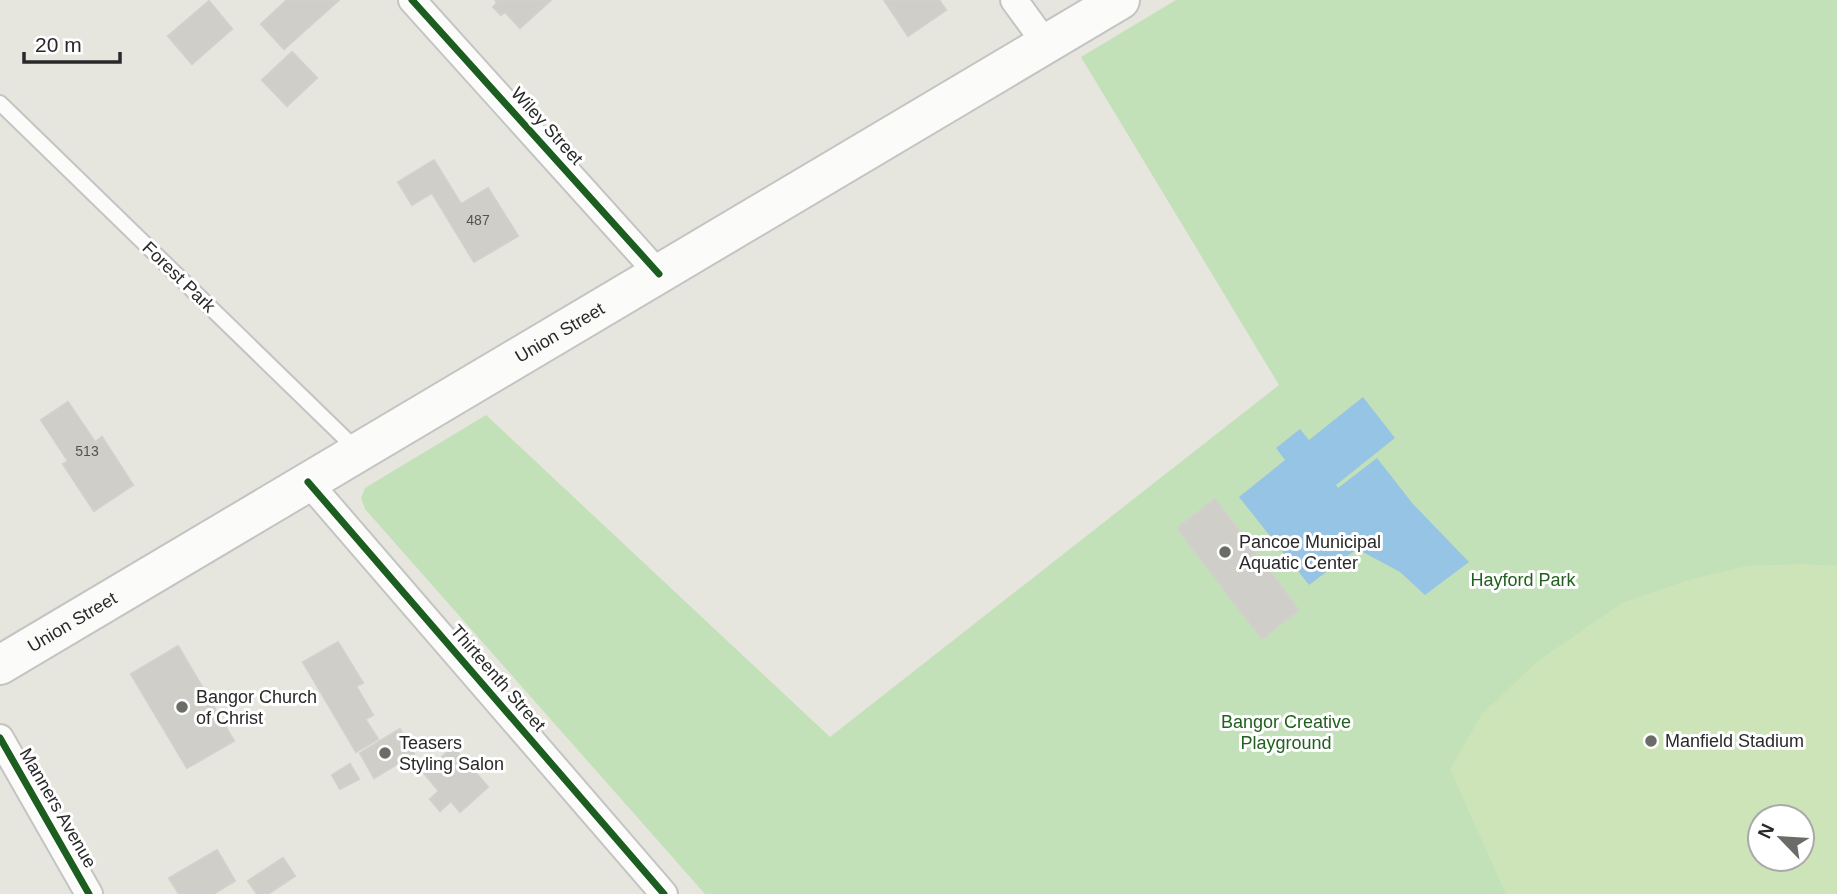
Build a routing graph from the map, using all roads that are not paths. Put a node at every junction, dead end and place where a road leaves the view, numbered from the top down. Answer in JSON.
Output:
{"nodes":[{"id":1,"x":412,"y":0,"type":"edge"},
{"id":2,"x":1014,"y":0,"type":"edge"},
{"id":3,"x":1120,"y":0,"type":"edge"},
{"id":4,"x":1046,"y":44,"type":"junction"},
{"id":5,"x":0,"y":103,"type":"edge"},
{"id":6,"x":659,"y":274,"type":"junction"},
{"id":7,"x":359,"y":452,"type":"junction"},
{"id":8,"x":308,"y":482,"type":"junction"},
{"id":9,"x":0,"y":666,"type":"edge"},
{"id":10,"x":0,"y":738,"type":"edge"},
{"id":11,"x":89,"y":894,"type":"edge"},
{"id":12,"x":664,"y":894,"type":"edge"}],
"edges":[{"from":1,"to":6,"type":"street","name":"Wiley Street"},
{"from":2,"to":4,"type":"street"},
{"from":3,"to":4,"type":"main road","name":"Union Street"},
{"from":4,"to":6,"type":"main road","name":"Union Street"},
{"from":5,"to":7,"type":"lane","name":"Forest Park"},
{"from":6,"to":7,"type":"main road","name":"Union Street"},
{"from":7,"to":8,"type":"main road","name":"Union Street"},
{"from":8,"to":9,"type":"main road","name":"Union Street"},
{"from":8,"to":12,"type":"street","name":"Thirteenth Street"},
{"from":10,"to":11,"type":"street","name":"Manners Avenue"}]}
